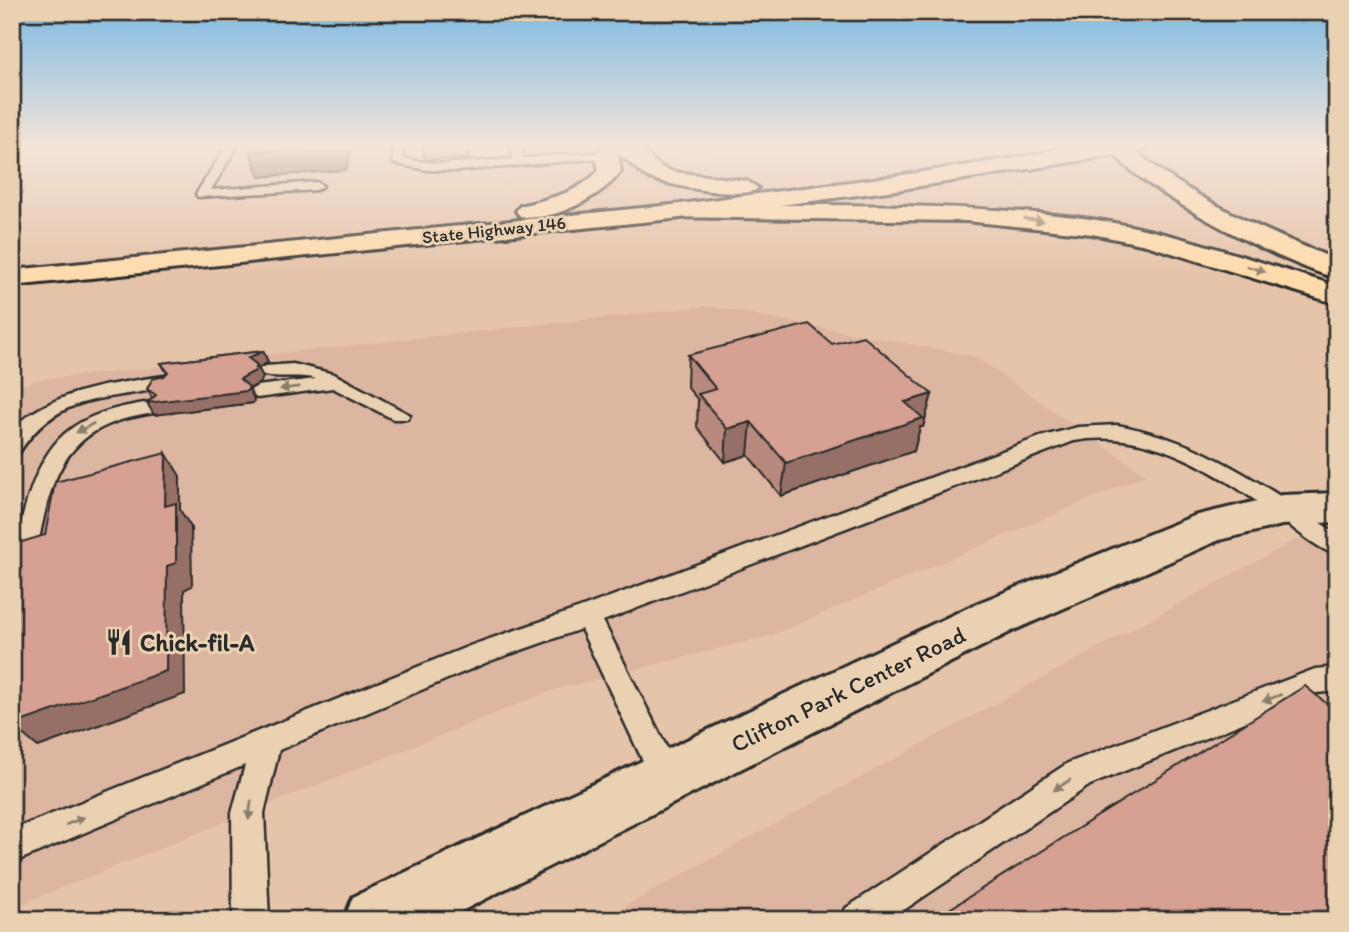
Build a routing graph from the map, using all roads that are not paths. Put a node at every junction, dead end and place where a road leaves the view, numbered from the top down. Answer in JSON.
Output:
{"nodes":[{"id":1,"x":205,"y":188,"type":"edge"},
{"id":2,"x":281,"y":188,"type":"edge"},
{"id":3,"x":593,"y":188,"type":"edge"},
{"id":4,"x":746,"y":188,"type":"edge"},
{"id":5,"x":859,"y":188,"type":"edge"},
{"id":6,"x":1174,"y":188,"type":"edge"},
{"id":7,"x":1206,"y":188,"type":"edge"},
{"id":8,"x":822,"y":194,"type":"junction"},
{"id":9,"x":673,"y":212,"type":"junction"},
{"id":10,"x":389,"y":240,"type":"junction"},
{"id":11,"x":1337,"y":253,"type":"edge"},
{"id":12,"x":1337,"y":270,"type":"edge"},
{"id":13,"x":15,"y":273,"type":"edge"},
{"id":14,"x":1337,"y":295,"type":"edge"},
{"id":15,"x":265,"y":371,"type":"dead end"},
{"id":16,"x":164,"y":382,"type":"edge"},
{"id":17,"x":335,"y":383,"type":"junction"},
{"id":18,"x":257,"y":392,"type":"dead end"},
{"id":19,"x":150,"y":408,"type":"edge"},
{"id":20,"x":400,"y":415,"type":"dead end"},
{"id":21,"x":12,"y":448,"type":"edge"},
{"id":22,"x":1337,"y":507,"type":"edge"},
{"id":23,"x":1282,"y":510,"type":"junction"},
{"id":24,"x":1337,"y":546,"type":"edge"},
{"id":25,"x":20,"y":573,"type":"edge"},
{"id":26,"x":588,"y":616,"type":"junction"},
{"id":27,"x":1337,"y":679,"type":"edge"},
{"id":28,"x":266,"y":744,"type":"junction"},
{"id":29,"x":667,"y":778,"type":"junction"},
{"id":30,"x":12,"y":847,"type":"edge"},
{"id":31,"x":250,"y":920,"type":"edge"},
{"id":32,"x":376,"y":920,"type":"edge"},
{"id":33,"x":858,"y":920,"type":"edge"}],
"edges":[{"from":1,"to":2,"type":"lane"},
{"from":3,"to":10,"type":"main road"},
{"from":4,"to":8,"type":"main road"},
{"from":5,"to":8,"type":"main road","name":"State Highway 146"},
{"from":6,"to":12,"type":"main road"},
{"from":7,"to":11,"type":"main road"},
{"from":8,"to":9,"type":"main road","name":"State Highway 146"},
{"from":9,"to":10,"type":"main road","name":"State Highway 146"},
{"from":9,"to":14,"type":"main road","one_way":true},
{"from":10,"to":13,"type":"main road","name":"State Highway 146"},
{"from":15,"to":17,"type":"lane"},
{"from":16,"to":21,"type":"lane"},
{"from":17,"to":18,"type":"lane","one_way":true},
{"from":17,"to":20,"type":"lane"},
{"from":19,"to":25,"type":"lane","one_way":true},
{"from":22,"to":23,"type":"street","name":"Clifton Park Center Road"},
{"from":23,"to":24,"type":"lane"},
{"from":23,"to":26,"type":"lane"},
{"from":23,"to":29,"type":"street","name":"Clifton Park Center Road"},
{"from":26,"to":28,"type":"lane"},
{"from":26,"to":29,"type":"lane"},
{"from":27,"to":33,"type":"lane","one_way":true},
{"from":30,"to":28,"type":"lane","one_way":true},
{"from":28,"to":31,"type":"lane","one_way":true},
{"from":29,"to":32,"type":"street","name":"Clifton Park Center Road"}]}
